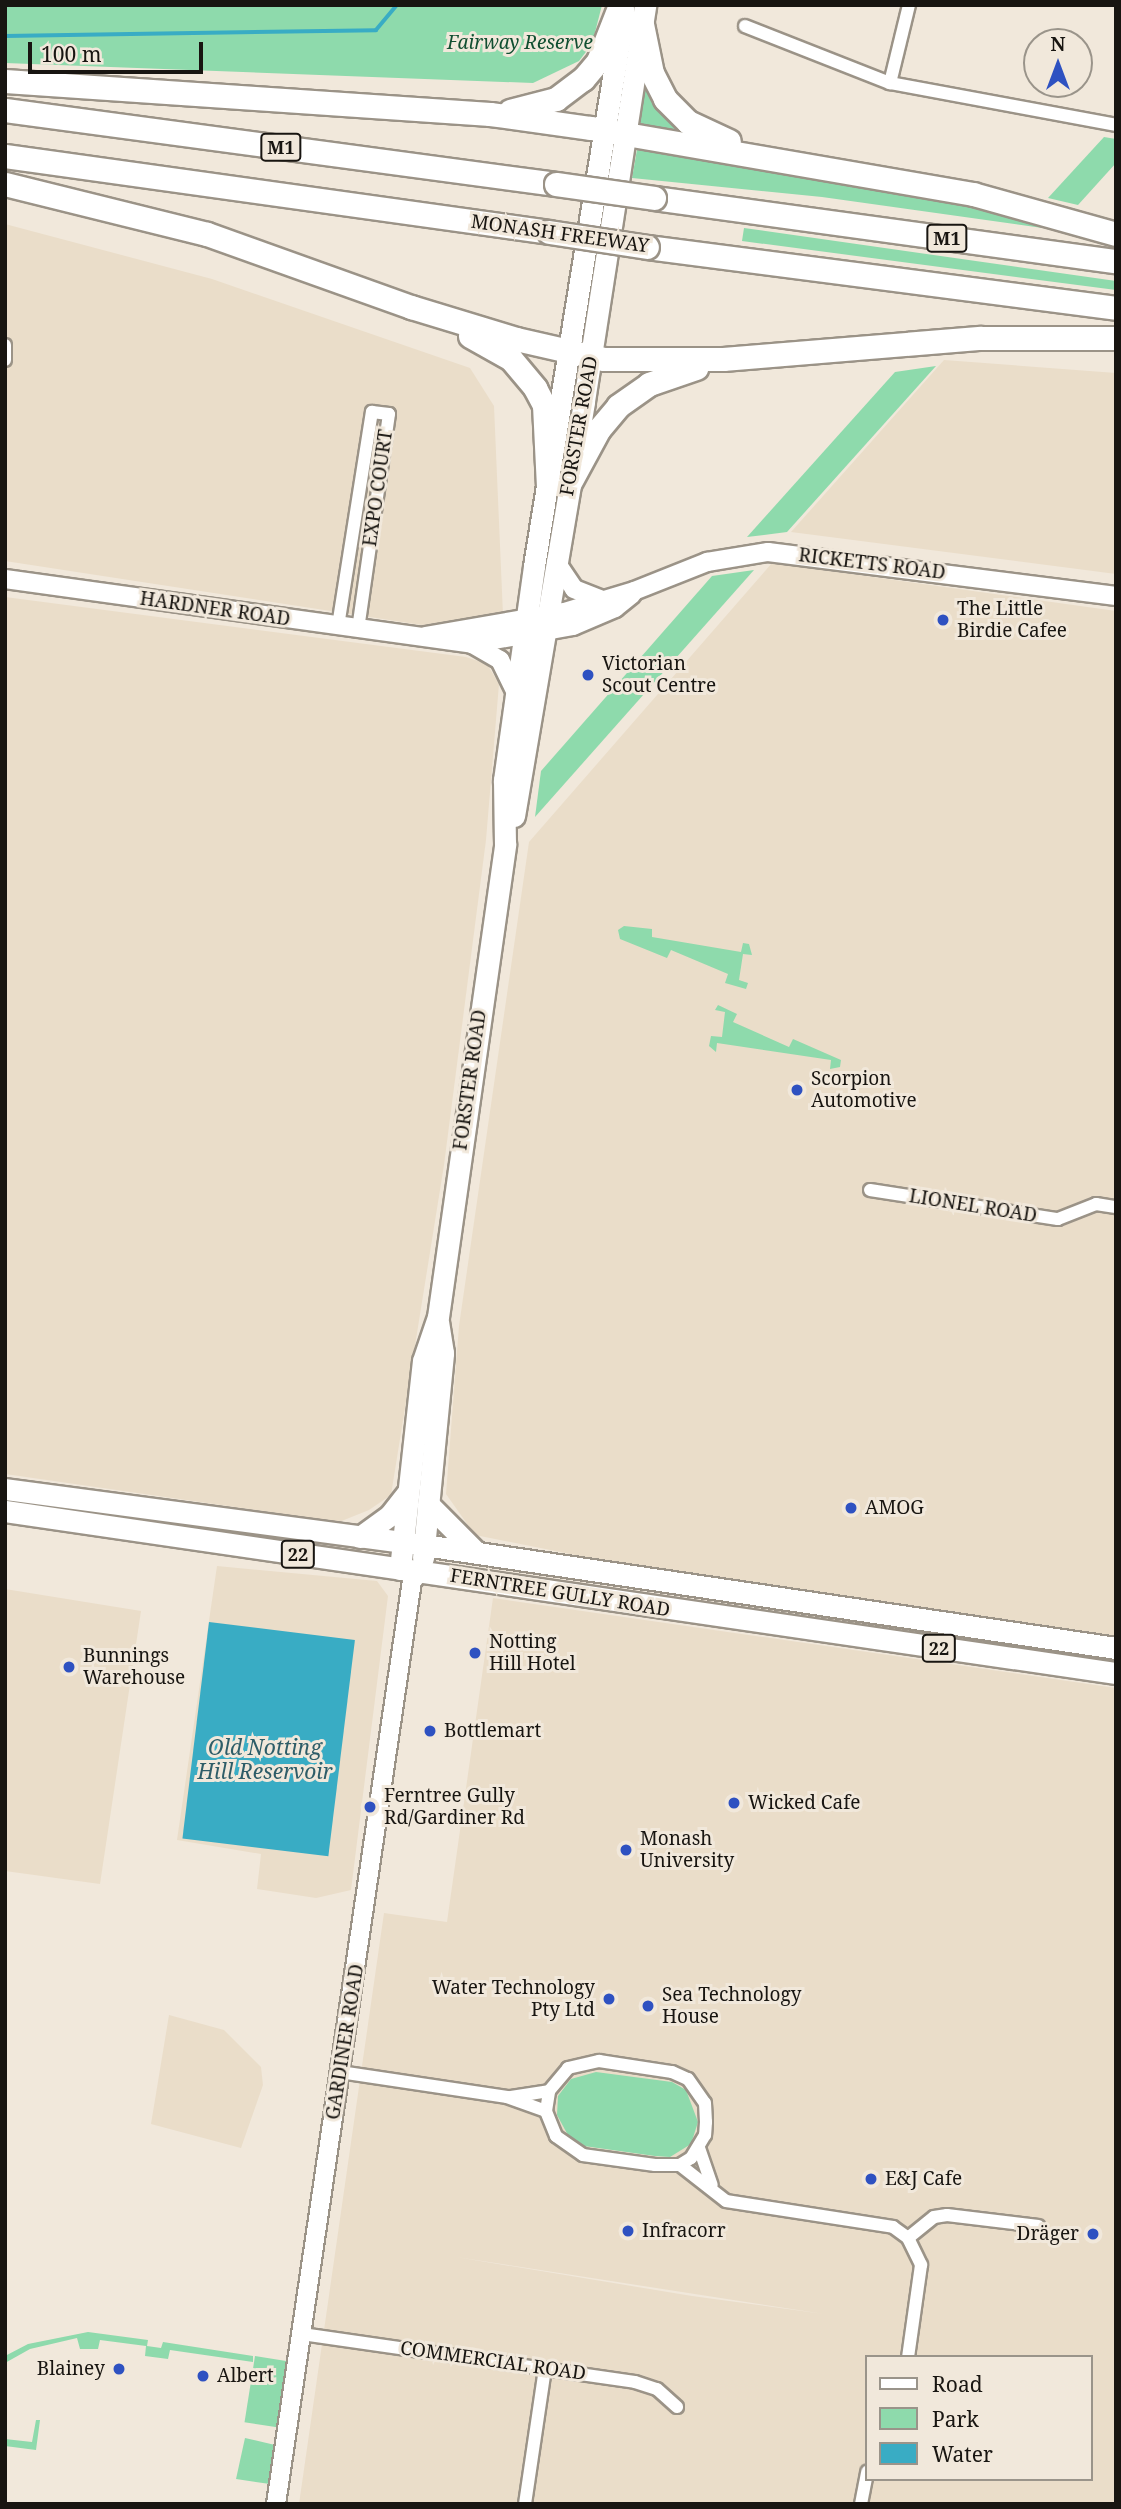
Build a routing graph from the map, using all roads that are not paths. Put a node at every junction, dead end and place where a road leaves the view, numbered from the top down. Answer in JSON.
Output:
{"nodes":[{"id":1,"x":622,"y":5,"type":"edge"},
{"id":2,"x":909,"y":5,"type":"edge"},
{"id":3,"x":643,"y":15,"type":"edge"},
{"id":4,"x":745,"y":26,"type":"dead end"},
{"id":5,"x":5,"y":81,"type":"edge"},
{"id":6,"x":890,"y":83,"type":"junction"},
{"id":7,"x":5,"y":110,"type":"edge"},
{"id":8,"x":490,"y":114,"type":"junction"},
{"id":9,"x":1116,"y":125,"type":"edge"},
{"id":10,"x":603,"y":130,"type":"junction"},
{"id":11,"x":626,"y":134,"type":"junction"},
{"id":12,"x":5,"y":156,"type":"edge"},
{"id":13,"x":771,"y":156,"type":"junction"},
{"id":14,"x":5,"y":184,"type":"edge"},
{"id":15,"x":1116,"y":234,"type":"edge"},
{"id":16,"x":1116,"y":261,"type":"edge"},
{"id":17,"x":411,"y":307,"type":"junction"},
{"id":18,"x":1116,"y":308,"type":"edge"},
{"id":19,"x":1116,"y":338,"type":"edge"},
{"id":20,"x":5,"y":345,"type":"edge"},
{"id":21,"x":568,"y":353,"type":"junction"},
{"id":22,"x":591,"y":357,"type":"junction"},
{"id":23,"x":723,"y":359,"type":"junction"},
{"id":24,"x":5,"y":360,"type":"edge"},
{"id":25,"x":558,"y":487,"type":"junction"},
{"id":26,"x":358,"y":510,"type":"junction"},
{"id":27,"x":375,"y":513,"type":"junction"},
{"id":28,"x":556,"y":562,"type":"junction"},
{"id":29,"x":5,"y":579,"type":"edge"},
{"id":30,"x":634,"y":591,"type":"junction"},
{"id":31,"x":1116,"y":596,"type":"edge"},
{"id":32,"x":600,"y":599,"type":"junction"},
{"id":33,"x":338,"y":626,"type":"junction"},
{"id":34,"x":537,"y":626,"type":"junction"},
{"id":35,"x":358,"y":629,"type":"junction"},
{"id":36,"x":425,"y":636,"type":"junction"},
{"id":37,"x":472,"y":644,"type":"junction"},
{"id":38,"x":517,"y":698,"type":"junction"},
{"id":39,"x":505,"y":844,"type":"junction"},
{"id":40,"x":870,"y":1190,"type":"dead end"},
{"id":41,"x":1116,"y":1208,"type":"edge"},
{"id":42,"x":438,"y":1317,"type":"junction"},
{"id":43,"x":5,"y":1489,"type":"edge"},
{"id":44,"x":408,"y":1492,"type":"junction"},
{"id":45,"x":428,"y":1504,"type":"junction"},
{"id":46,"x":5,"y":1511,"type":"edge"},
{"id":47,"x":200,"y":1517,"type":"junction"},
{"id":48,"x":360,"y":1537,"type":"junction"},
{"id":49,"x":197,"y":1539,"type":"junction"},
{"id":50,"x":404,"y":1542,"type":"junction"},
{"id":51,"x":425,"y":1546,"type":"junction"},
{"id":52,"x":481,"y":1556,"type":"junction"},
{"id":53,"x":411,"y":1574,"type":"junction"},
{"id":54,"x":850,"y":1609,"type":"junction"},
{"id":55,"x":848,"y":1634,"type":"junction"},
{"id":56,"x":1116,"y":1648,"type":"edge"},
{"id":57,"x":1116,"y":1673,"type":"edge"},
{"id":58,"x":340,"y":2072,"type":"junction"},
{"id":59,"x":549,"y":2091,"type":"junction"},
{"id":60,"x":507,"y":2097,"type":"junction"},
{"id":61,"x":546,"y":2111,"type":"junction"},
{"id":62,"x":699,"y":2148,"type":"junction"},
{"id":63,"x":680,"y":2165,"type":"junction"},
{"id":64,"x":712,"y":2185,"type":"junction"},
{"id":65,"x":1038,"y":2226,"type":"dead end"},
{"id":66,"x":908,"y":2238,"type":"junction"},
{"id":67,"x":302,"y":2334,"type":"junction"},
{"id":68,"x":908,"y":2355,"type":"edge"},
{"id":69,"x":545,"y":2368,"type":"junction"},
{"id":70,"x":677,"y":2407,"type":"dead end"},
{"id":71,"x":866,"y":2477,"type":"edge"},
{"id":72,"x":276,"y":2504,"type":"edge"},
{"id":73,"x":526,"y":2504,"type":"edge"},
{"id":74,"x":860,"y":2504,"type":"edge"}],
"edges":[{"from":1,"to":8,"type":"highway"},
{"from":1,"to":10,"type":"main road","name":"FORSTER ROAD"},
{"from":2,"to":6,"type":"street"},
{"from":3,"to":11,"type":"main road","name":"FORSTER ROAD"},
{"from":3,"to":13,"type":"highway"},
{"from":4,"to":6,"type":"street"},
{"from":5,"to":8,"type":"highway"},
{"from":6,"to":9,"type":"street"},
{"from":7,"to":16,"type":"highway","number":"M1","bridge":true},
{"from":8,"to":10,"type":"highway"},
{"from":10,"to":11,"type":"highway"},
{"from":10,"to":21,"type":"main road","name":"FORSTER ROAD"},
{"from":11,"to":13,"type":"highway"},
{"from":11,"to":22,"type":"main road","name":"FORSTER ROAD"},
{"from":12,"to":18,"type":"highway","name":"MONASH FREEWAY","bridge":true},
{"from":13,"to":15,"type":"highway"},
{"from":14,"to":17,"type":"highway"},
{"from":17,"to":21,"type":"highway"},
{"from":17,"to":25,"type":"highway"},
{"from":19,"to":23,"type":"highway"},
{"from":20,"to":24,"type":"street"},
{"from":21,"to":22,"type":"highway"},
{"from":21,"to":25,"type":"main road","name":"FORSTER ROAD"},
{"from":22,"to":23,"type":"highway"},
{"from":22,"to":25,"type":"main road","name":"FORSTER ROAD"},
{"from":23,"to":25,"type":"highway"},
{"from":25,"to":28,"type":"main road","name":"FORSTER ROAD"},
{"from":25,"to":34,"type":"main road","name":"FORSTER ROAD"},
{"from":26,"to":27,"type":"street"},
{"from":26,"to":27,"type":"street","name":"EXPO COURT"},
{"from":26,"to":33,"type":"street","name":"EXPO COURT"},
{"from":27,"to":35,"type":"street","name":"EXPO COURT"},
{"from":28,"to":32,"type":"street"},
{"from":28,"to":34,"type":"main road","name":"FORSTER ROAD"},
{"from":29,"to":33,"type":"street","name":"HARDNER ROAD"},
{"from":30,"to":31,"type":"street","name":"RICKETTS ROAD"},
{"from":30,"to":32,"type":"street","name":"RICKETTS ROAD"},
{"from":30,"to":34,"type":"street","name":"RICKETTS ROAD"},
{"from":32,"to":34,"type":"street","name":"RICKETTS ROAD"},
{"from":33,"to":35,"type":"street","name":"HARDNER ROAD"},
{"from":34,"to":36,"type":"street","name":"HARDNER ROAD"},
{"from":34,"to":37,"type":"street","name":"HARDNER ROAD"},
{"from":34,"to":38,"type":"main road","name":"FORSTER ROAD"},
{"from":34,"to":39,"type":"main road","name":"FORSTER ROAD"},
{"from":35,"to":36,"type":"street","name":"HARDNER ROAD"},
{"from":36,"to":37,"type":"street","name":"HARDNER ROAD"},
{"from":37,"to":38,"type":"street"},
{"from":38,"to":39,"type":"main road","name":"FORSTER ROAD"},
{"from":39,"to":42,"type":"main road","name":"FORSTER ROAD"},
{"from":40,"to":41,"type":"street","name":"LIONEL ROAD"},
{"from":42,"to":44,"type":"main road","name":"FORSTER ROAD"},
{"from":42,"to":45,"type":"main road","name":"FORSTER ROAD"},
{"from":43,"to":47,"type":"main road","name":"FERNTREE GULLY ROAD","number":"22"},
{"from":44,"to":48,"type":"main road"},
{"from":44,"to":50,"type":"main road","name":"FORSTER ROAD"},
{"from":45,"to":51,"type":"main road","name":"FORSTER ROAD"},
{"from":45,"to":52,"type":"main road"},
{"from":46,"to":49,"type":"main road","name":"FERNTREE GULLY ROAD","number":"22"},
{"from":47,"to":48,"type":"main road","name":"FERNTREE GULLY ROAD","number":"22"},
{"from":47,"to":49,"type":"main road"},
{"from":48,"to":50,"type":"main road","name":"FERNTREE GULLY ROAD","number":"22"},
{"from":49,"to":53,"type":"main road","name":"FERNTREE GULLY ROAD","number":"22"},
{"from":50,"to":51,"type":"main road","name":"FERNTREE GULLY ROAD","number":"22"},
{"from":50,"to":53,"type":"main road","name":"FORSTER ROAD"},
{"from":51,"to":52,"type":"main road","name":"FERNTREE GULLY ROAD","number":"22"},
{"from":51,"to":53,"type":"main road","name":"FORSTER ROAD"},
{"from":52,"to":54,"type":"main road","name":"FERNTREE GULLY ROAD","number":"22"},
{"from":53,"to":55,"type":"main road","name":"FERNTREE GULLY ROAD","number":"22"},
{"from":53,"to":58,"type":"street","name":"GARDINER ROAD"},
{"from":54,"to":55,"type":"main road"},
{"from":54,"to":56,"type":"main road","name":"FERNTREE GULLY ROAD","number":"22"},
{"from":55,"to":57,"type":"main road","name":"FERNTREE GULLY ROAD","number":"22"},
{"from":58,"to":60,"type":"street"},
{"from":58,"to":67,"type":"street","name":"GARDINER ROAD"},
{"from":59,"to":60,"type":"street"},
{"from":59,"to":61,"type":"street"},
{"from":59,"to":62,"type":"street"},
{"from":60,"to":61,"type":"street"},
{"from":61,"to":63,"type":"street"},
{"from":62,"to":63,"type":"street"},
{"from":62,"to":64,"type":"street"},
{"from":63,"to":64,"type":"street"},
{"from":64,"to":66,"type":"street"},
{"from":65,"to":66,"type":"street"},
{"from":66,"to":68,"type":"street"},
{"from":67,"to":69,"type":"street","name":"COMMERCIAL ROAD"},
{"from":67,"to":72,"type":"street","name":"GARDINER ROAD"},
{"from":69,"to":70,"type":"street","name":"COMMERCIAL ROAD"},
{"from":69,"to":73,"type":"street"},
{"from":71,"to":74,"type":"street"}]}
